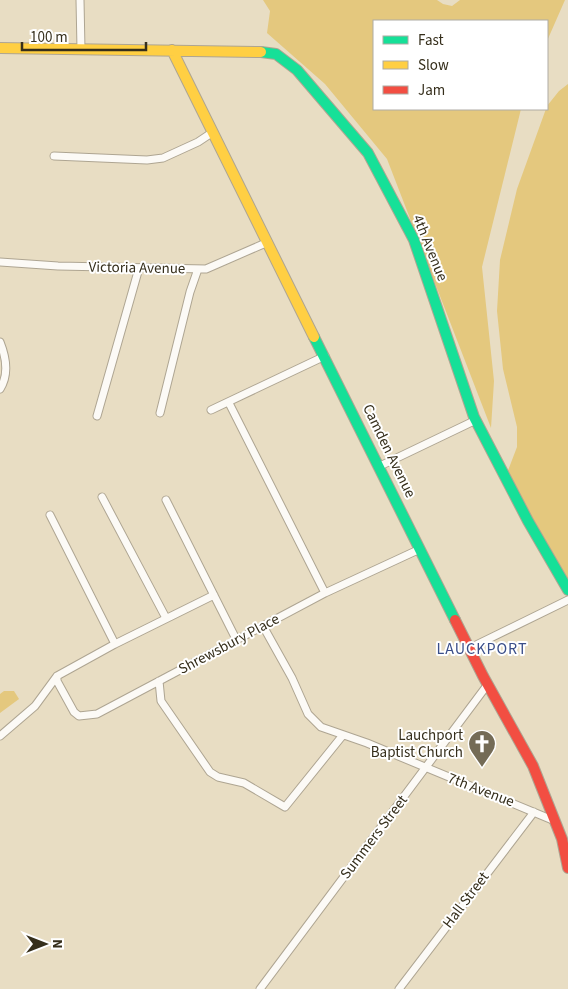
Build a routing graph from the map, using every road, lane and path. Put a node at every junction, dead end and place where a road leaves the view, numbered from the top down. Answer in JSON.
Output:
{"nodes":[{"id":1,"x":80,"y":0,"type":"edge"},
{"id":2,"x":0,"y":48,"type":"edge"},
{"id":3,"x":81,"y":49,"type":"junction"},
{"id":4,"x":172,"y":50,"type":"junction"},
{"id":5,"x":213,"y":132,"type":"junction"},
{"id":6,"x":54,"y":156,"type":"dead end"},
{"id":7,"x":268,"y":242,"type":"junction"},
{"id":8,"x":0,"y":262,"type":"edge"},
{"id":9,"x":139,"y":268,"type":"junction"},
{"id":10,"x":198,"y":269,"type":"junction"},
{"id":11,"x":0,"y":342,"type":"edge"},
{"id":12,"x":325,"y":356,"type":"junction"},
{"id":13,"x":0,"y":389,"type":"edge"},
{"id":14,"x":229,"y":403,"type":"junction"},
{"id":15,"x":211,"y":410,"type":"dead end"},
{"id":16,"x":160,"y":413,"type":"dead end"},
{"id":17,"x":96,"y":416,"type":"dead end"},
{"id":18,"x":476,"y":420,"type":"junction"},
{"id":19,"x":380,"y":466,"type":"junction"},
{"id":20,"x":102,"y":497,"type":"dead end"},
{"id":21,"x":166,"y":500,"type":"dead end"},
{"id":22,"x":50,"y":515,"type":"dead end"},
{"id":23,"x":420,"y":548,"type":"junction"},
{"id":24,"x":568,"y":590,"type":"edge"},
{"id":25,"x":325,"y":593,"type":"junction"},
{"id":26,"x":214,"y":595,"type":"junction"},
{"id":27,"x":568,"y":600,"type":"edge"},
{"id":28,"x":166,"y":618,"type":"junction"},
{"id":29,"x":262,"y":626,"type":"junction"},
{"id":30,"x":236,"y":639,"type":"junction"},
{"id":31,"x":115,"y":644,"type":"junction"},
{"id":32,"x":470,"y":648,"type":"junction"},
{"id":33,"x":57,"y":676,"type":"junction"},
{"id":34,"x":159,"y":681,"type":"junction"},
{"id":35,"x":488,"y":684,"type":"junction"},
{"id":36,"x":343,"y":735,"type":"junction"},
{"id":37,"x":0,"y":736,"type":"edge"},
{"id":38,"x":426,"y":768,"type":"junction"},
{"id":39,"x":534,"y":812,"type":"junction"},
{"id":40,"x":555,"y":821,"type":"junction"},
{"id":41,"x":568,"y":868,"type":"edge"},
{"id":42,"x":260,"y":989,"type":"edge"},
{"id":43,"x":400,"y":989,"type":"edge"}],
"edges":[{"from":1,"to":3,"type":"street"},
{"from":2,"to":3,"type":"street","name":"4th Avenue"},
{"from":3,"to":4,"type":"street","name":"4th Avenue"},
{"from":4,"to":5,"type":"street","name":"Camden Avenue"},
{"from":4,"to":18,"type":"street","name":"4th Avenue"},
{"from":5,"to":6,"type":"street"},
{"from":5,"to":7,"type":"street","name":"Camden Avenue"},
{"from":7,"to":10,"type":"street","name":"Victoria Avenue"},
{"from":7,"to":12,"type":"street","name":"Camden Avenue"},
{"from":8,"to":9,"type":"street","name":"Victoria Avenue"},
{"from":9,"to":10,"type":"street","name":"Victoria Avenue"},
{"from":9,"to":17,"type":"street"},
{"from":10,"to":16,"type":"street"},
{"from":11,"to":13,"type":"street"},
{"from":12,"to":14,"type":"street"},
{"from":12,"to":19,"type":"street","name":"Camden Avenue"},
{"from":14,"to":15,"type":"street"},
{"from":14,"to":25,"type":"street"},
{"from":18,"to":19,"type":"street"},
{"from":18,"to":24,"type":"street","name":"4th Avenue"},
{"from":19,"to":23,"type":"street","name":"Camden Avenue"},
{"from":20,"to":28,"type":"street"},
{"from":21,"to":26,"type":"street"},
{"from":22,"to":31,"type":"street"},
{"from":23,"to":25,"type":"street","name":"Shrewsbury Place"},
{"from":23,"to":32,"type":"street","name":"Camden Avenue"},
{"from":25,"to":29,"type":"street","name":"Shrewsbury Place"},
{"from":26,"to":28,"type":"street"},
{"from":26,"to":30,"type":"street"},
{"from":27,"to":32,"type":"street"},
{"from":28,"to":31,"type":"street"},
{"from":29,"to":30,"type":"street","name":"Shrewsbury Place"},
{"from":29,"to":36,"type":"street","name":"7th Avenue"},
{"from":30,"to":34,"type":"street","name":"Shrewsbury Place"},
{"from":31,"to":33,"type":"street"},
{"from":32,"to":35,"type":"street","name":"Camden Avenue"},
{"from":33,"to":34,"type":"street","name":"Shrewsbury Place"},
{"from":33,"to":37,"type":"street"},
{"from":34,"to":36,"type":"street"},
{"from":35,"to":38,"type":"street","name":"Summers Street"},
{"from":35,"to":40,"type":"street","name":"Camden Avenue"},
{"from":36,"to":38,"type":"street","name":"7th Avenue"},
{"from":38,"to":39,"type":"street","name":"7th Avenue"},
{"from":38,"to":42,"type":"street","name":"Summers Street"},
{"from":39,"to":40,"type":"street","name":"7th Avenue"},
{"from":39,"to":43,"type":"street","name":"Hall Street"},
{"from":40,"to":41,"type":"street","name":"Camden Avenue"}]}
